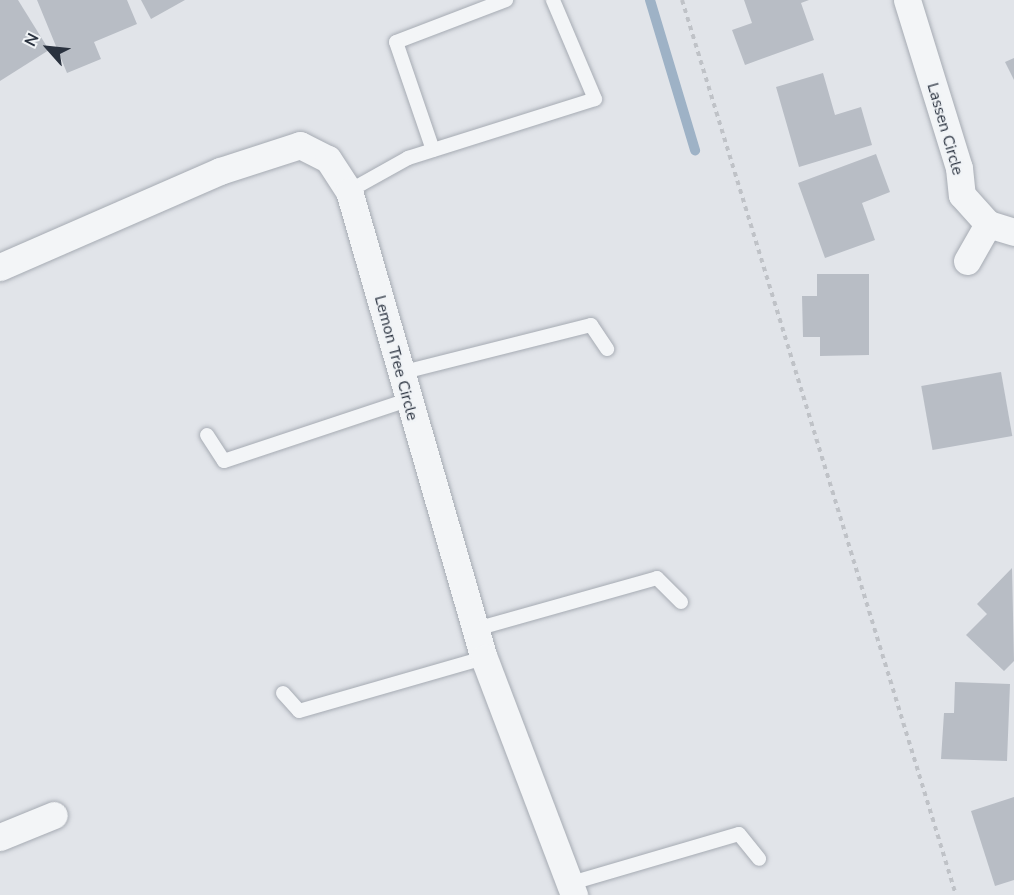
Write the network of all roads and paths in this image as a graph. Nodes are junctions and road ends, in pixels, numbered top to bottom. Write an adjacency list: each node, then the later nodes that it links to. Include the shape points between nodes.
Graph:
1 (506, 0): 5 (lane, via 396,42)
2 (553, 0): 5 (lane, via 594,99)
3 (682, 0): 23 (path)
4 (907, 0): 7 (street, Lassen Circle, via 959,168 962,195)
5 (433, 150): 6 (lane, via 408,158)
6 (349, 191): 10 (street, Lemon Tree Circle, via 328,159 300,145 220,171); 12 (street, Lemon Tree Circle)
7 (988, 224): 8 (street); 9 (street)
8 (1014, 232)
9 (967, 261)
10 (0, 267)
11 (607, 348): 12 (lane, via 591,325)
12 (400, 373): 13 (street, Lemon Tree Circle)
13 (407, 400): 14 (lane, via 224,461); 16 (street, Lemon Tree Circle)
14 (207, 435)
15 (681, 602): 16 (lane, via 657,578)
16 (476, 629): 17 (street, Lemon Tree Circle)
17 (484, 658): 18 (lane, via 299,711); 22 (street, Lemon Tree Circle)
18 (283, 693)
19 (54, 814): 20 (street)
20 (0, 837)
21 (759, 859): 22 (lane, via 739,834)
22 (568, 890)
23 (956, 895)

